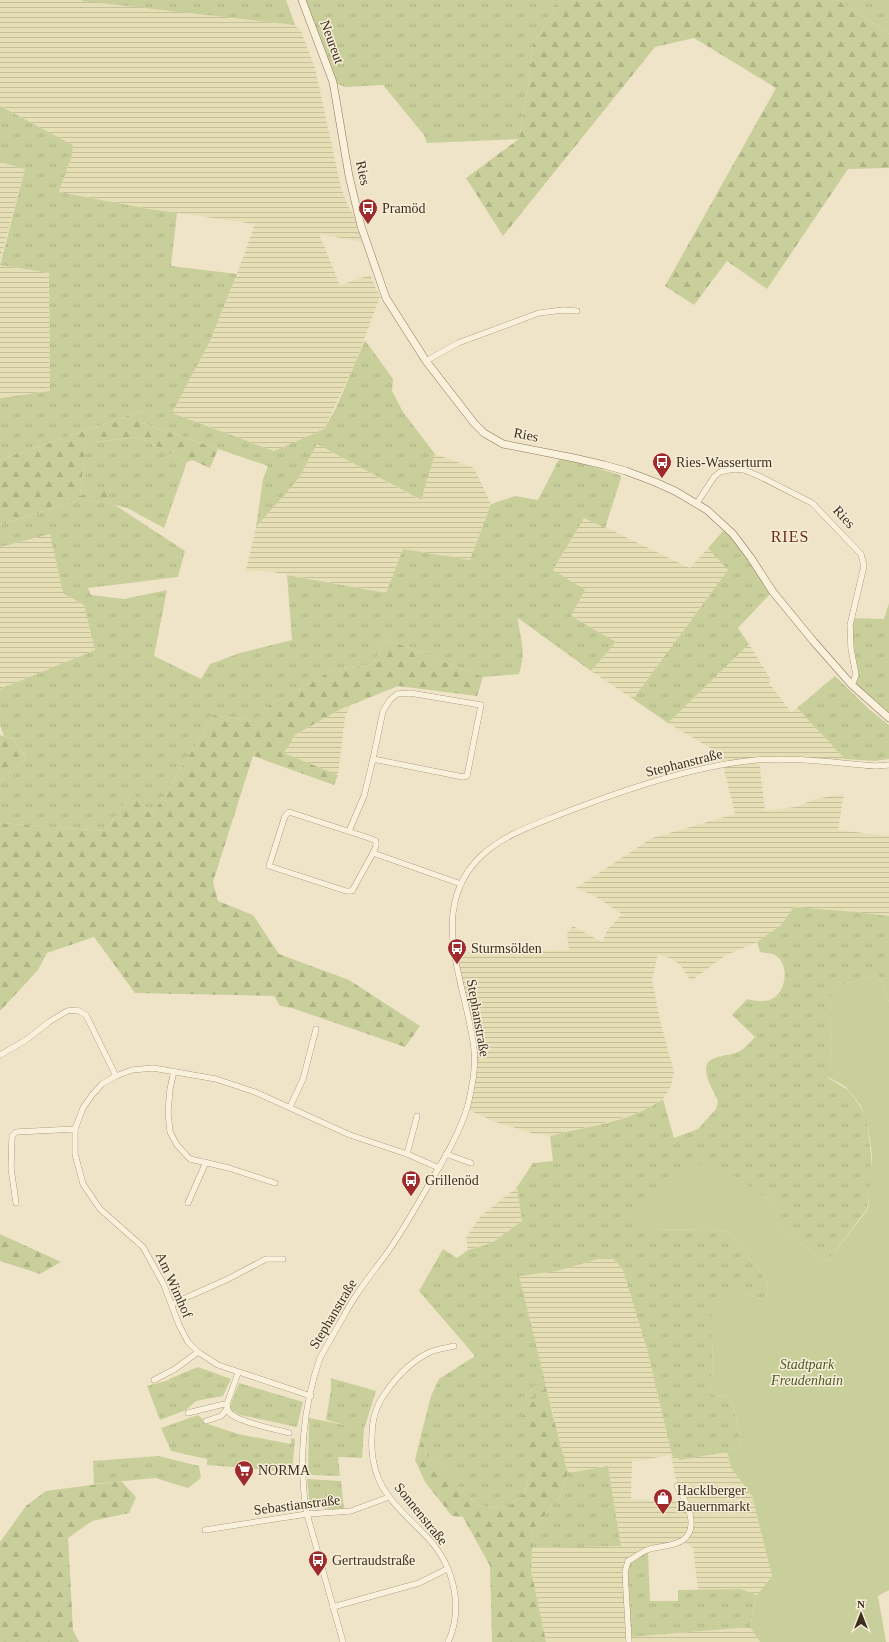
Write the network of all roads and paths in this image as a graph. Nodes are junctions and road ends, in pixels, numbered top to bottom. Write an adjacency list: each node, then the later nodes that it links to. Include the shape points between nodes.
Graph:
1 (302, 0): 2 (street, Neureut, via 326,62)
2 (335, 95): 4 (street, Ries, via 349,176 366,243 386,298)
3 (577, 311): 4 (street, via 563,310 540,314 458,343)
4 (426, 361): 5 (street, Ries, via 474,423 494,440 604,465 655,482)
5 (697, 503): 6 (street, Ries, via 721,521 733,534 773,592); 6 (street, Ries, via 720,472 744,470 812,503 861,554 864,566 850,625 856,675)
6 (852, 685): 7 (street, Ries)
7 (889, 718)
8 (373, 759): 8 (street, via 468,776 481,705 410,693 397,694 383,711); 10 (street, via 364,796)
9 (889, 765): 12 (street, Stephanstraße, via 758,760 683,774 605,798 519,832 499,842 481,856)
10 (349, 831): 11 (street, via 376,841); 11 (street, via 289,812 285,816 269,866 352,891)
11 (374, 853): 12 (street)
12 (461, 884): 21 (street, Stephanstraße, via 452,914 452,929 462,994 472,1034 474,1076 467,1108)
13 (316, 1029): 17 (street, via 303,1079)
14 (0, 1055): 16 (street, via 67,1011 77,1010 86,1015)
15 (174, 1071): 16 (street, Am Wimhof, via 153,1068 132,1070); 17 (street, Am Wimhof, via 222,1081); 22 (street, via 168,1112 170,1132 190,1159)
16 (116, 1076): 19 (street, Am Wimhof, via 102,1084 92,1095)
17 (290, 1107): 20 (street, Am Wimhof, via 350,1135)
18 (417, 1116): 20 (street)
19 (74, 1129): 27 (street, via 16,1132 12,1136); 29 (street, Am Wimhof, via 75,1154 83,1184 100,1209 143,1247)
20 (407, 1154): 24 (street, Am Wimhof)
21 (446, 1154): 23 (street); 24 (street, Stephanstraße)
22 (206, 1162): 25 (street); 26 (street)
23 (471, 1164)
24 (439, 1168): 34 (street, Stephanstraße, via 390,1250 356,1294 321,1356)
25 (275, 1183)
26 (188, 1203)
27 (16, 1204)
28 (283, 1259): 29 (street, via 266,1259)
29 (172, 1304): 31 (street, Am Wimhof, via 188,1342)
30 (454, 1346): 40 (street, Sonnenstraße, via 429,1352 409,1366 392,1383 378,1403 372,1425 371,1450 377,1476)
31 (198, 1352): 32 (street, Am Wimhof, via 218,1366); 33 (street)
32 (238, 1373): 34 (street, Am Wimhof); 35 (street)
33 (154, 1380)
34 (311, 1396): 41 (street, Stephanstraße, via 303,1437 302,1460 303,1494)
35 (227, 1407): 36 (street, via 220,1404); 37 (street, via 221,1416); 38 (street, via 232,1415)
36 (188, 1413)
37 (206, 1421)
38 (289, 1433)
39 (677, 1486): 47 (street, via 689,1508 691,1521 688,1534 678,1542 646,1550 628,1561 625,1572)
40 (389, 1497): 41 (street, Sebastianstraße, via 350,1511); 43 (street, Sonnenstraße, via 429,1540)
41 (307, 1514): 42 (street, Sebastianstraße); 44 (street, Stephanstraße)
42 (206, 1530)
43 (447, 1569): 44 (street, via 419,1583); 46 (street, Sonnenstraße, via 454,1587 456,1610)
44 (333, 1607): 45 (street, Stephanstraße)
45 (343, 1642)
46 (448, 1642)
47 (629, 1642)

